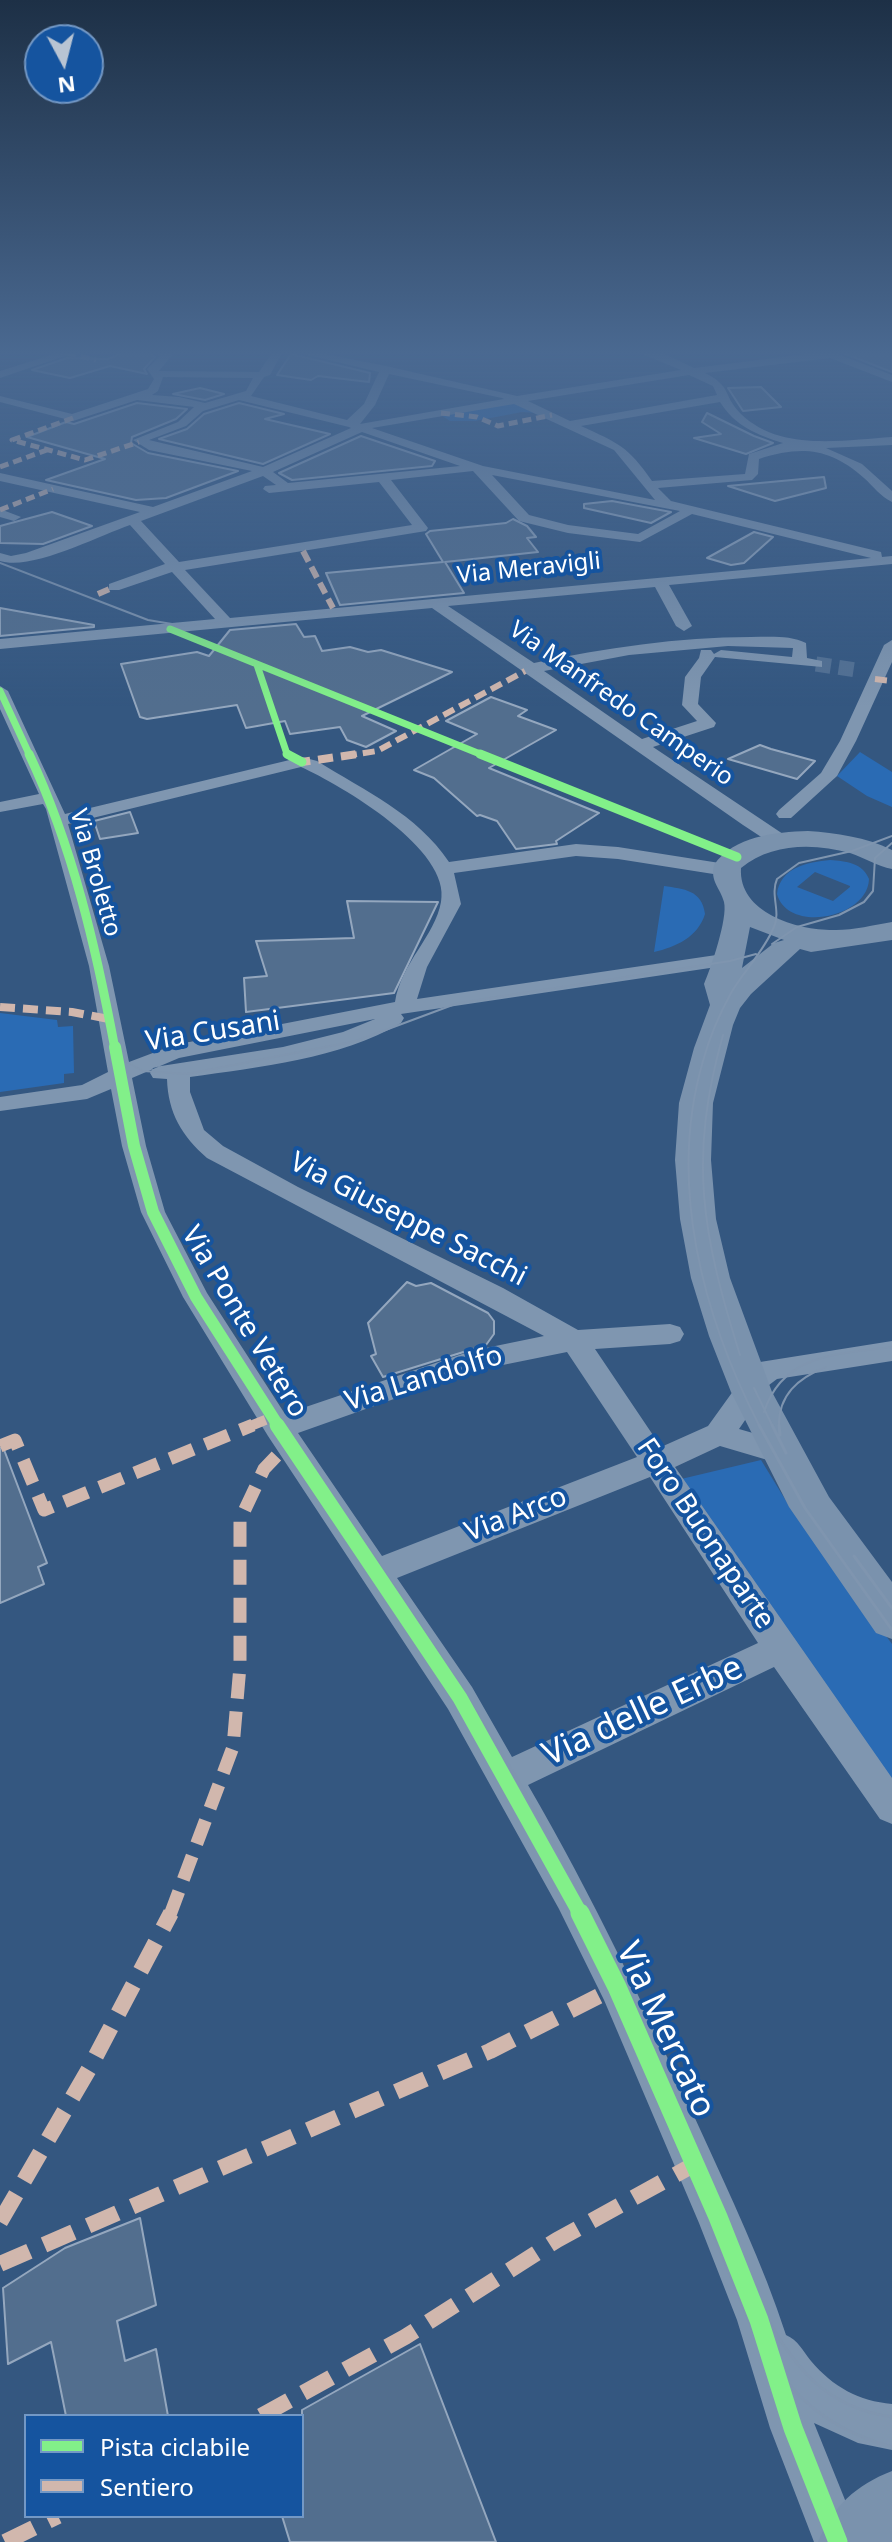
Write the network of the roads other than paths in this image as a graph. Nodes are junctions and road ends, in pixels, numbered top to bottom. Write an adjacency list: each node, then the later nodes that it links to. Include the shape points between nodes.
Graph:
1 (480, 469): 20 (street, via 518,514)
2 (259, 470): 9 (street)
3 (267, 470): 9 (street)
4 (472, 470): 11 (street)
5 (483, 470): 16 (street)
6 (638, 470): 12 (street)
7 (752, 470): 12 (street, via 748,477)
8 (862, 470): 14 (street)
9 (262, 472): 13 (street); 15 (street)
10 (0, 477): 17 (street)
11 (382, 477): 13 (street); 23 (street, via 422,525)
12 (648, 485): 16 (street)
13 (285, 487): 15 (street)
14 (892, 498)
15 (175, 503): 17 (street)
16 (666, 504): 21 (street)
17 (152, 511): 19 (street)
18 (686, 513): 20 (street)
19 (132, 519): 22 (street); 23 (street)
20 (640, 551): 24 (street, via 644,577)
21 (891, 557): 24 (street, Via Meravigli)
22 (3, 562)
23 (173, 567): 25 (street); 27 (street)
24 (659, 581): 26 (street, Via Meravigli); 28 (street)
25 (114, 587)
26 (435, 603): 27 (street, Via Meravigli); 33 (street, Via Manfredo Camperio)
27 (226, 623): 29 (street, Via Meravigli)
28 (684, 626)
29 (0, 644)
30 (892, 645): 35 (street)
31 (701, 647): 32 (street); 33 (street, via 626,649); 37 (street, via 707,658 693,677 690,705 708,723)
32 (808, 663)
33 (530, 669): 37 (street, Via Manfredo Camperio)
34 (857, 671): 35 (street)
35 (875, 679): 40 (street, via 828,776)
36 (0, 691): 38 (street, Via Broletto)
37 (638, 746): 44 (street, Via Manfredo Camperio)
38 (50, 797): 39 (street); 41 (street, Via Broletto)
39 (0, 807)
40 (785, 814)
41 (58, 821): 46 (street, via 302,762 413,829); 55 (street, Via Broletto, via 99,966)
42 (892, 832): 43 (street)
43 (822, 840): 44 (street); 45 (street, via 865,846)
44 (782, 842): 47 (street, via 751,847)
45 (892, 861)
46 (446, 868): 47 (street, via 576,850); 53 (street, via 452,903 413,973)
47 (726, 870): 48 (street)
48 (739, 903): 50 (street, via 769,925 800,936); 52 (street)
49 (892, 931): 50 (street)
50 (837, 939): 51 (street)
51 (785, 949): 52 (street); 52 (street, via 751,974)
52 (725, 983): 53 (street, Via Cusani, via 676,968); 61 (street, via 692,1130 693,1194 709,1269)
53 (405, 1007): 54 (street, Via Cusani, via 381,1028 350,1039); 55 (street, Via Cusani, via 174,1052)
54 (178, 1071): 55 (street, Via Cusani); 57 (street, via 147,1087); 59 (street, Via Giuseppe Sacchi, via 189,1124 215,1152)
55 (121, 1075): 56 (street, via 87,1092); 57 (street, Via Ponte Vetero)
56 (0, 1104)
57 (128, 1108): 62 (street, Via Ponte Vetero, via 153,1212 196,1297)
58 (670, 1334): 59 (street)
59 (574, 1340): 62 (street, Via Landolfo, via 471,1361); 65 (street, Foro Buonaparte)
60 (892, 1351): 61 (street, via 770,1369)
61 (750, 1391): 63 (street); 64 (street)
62 (278, 1428): 66 (street, Via Ponte Vetero)
63 (718, 1434): 64 (street); 65 (street, Via Arco)
64 (781, 1452): 67 (street, via 831,1535)
65 (656, 1462): 66 (street, Via Arco); 68 (street, Foro Buonaparte)
66 (376, 1572): 69 (street, Via Mercato)
67 (892, 1618)
68 (780, 1648): 69 (street, Via delle Erbe); 70 (street, Foro Buonaparte)
69 (507, 1777): 71 (street, Via Mercato, via 617,1987)
70 (892, 1807)
71 (759, 2320): 72 (street, via 786,2367 812,2394 848,2415); 74 (street, Via Mercato, via 793,2428)
72 (892, 2427)
73 (892, 2505): 75 (street)
74 (838, 2542)
75 (853, 2542)

